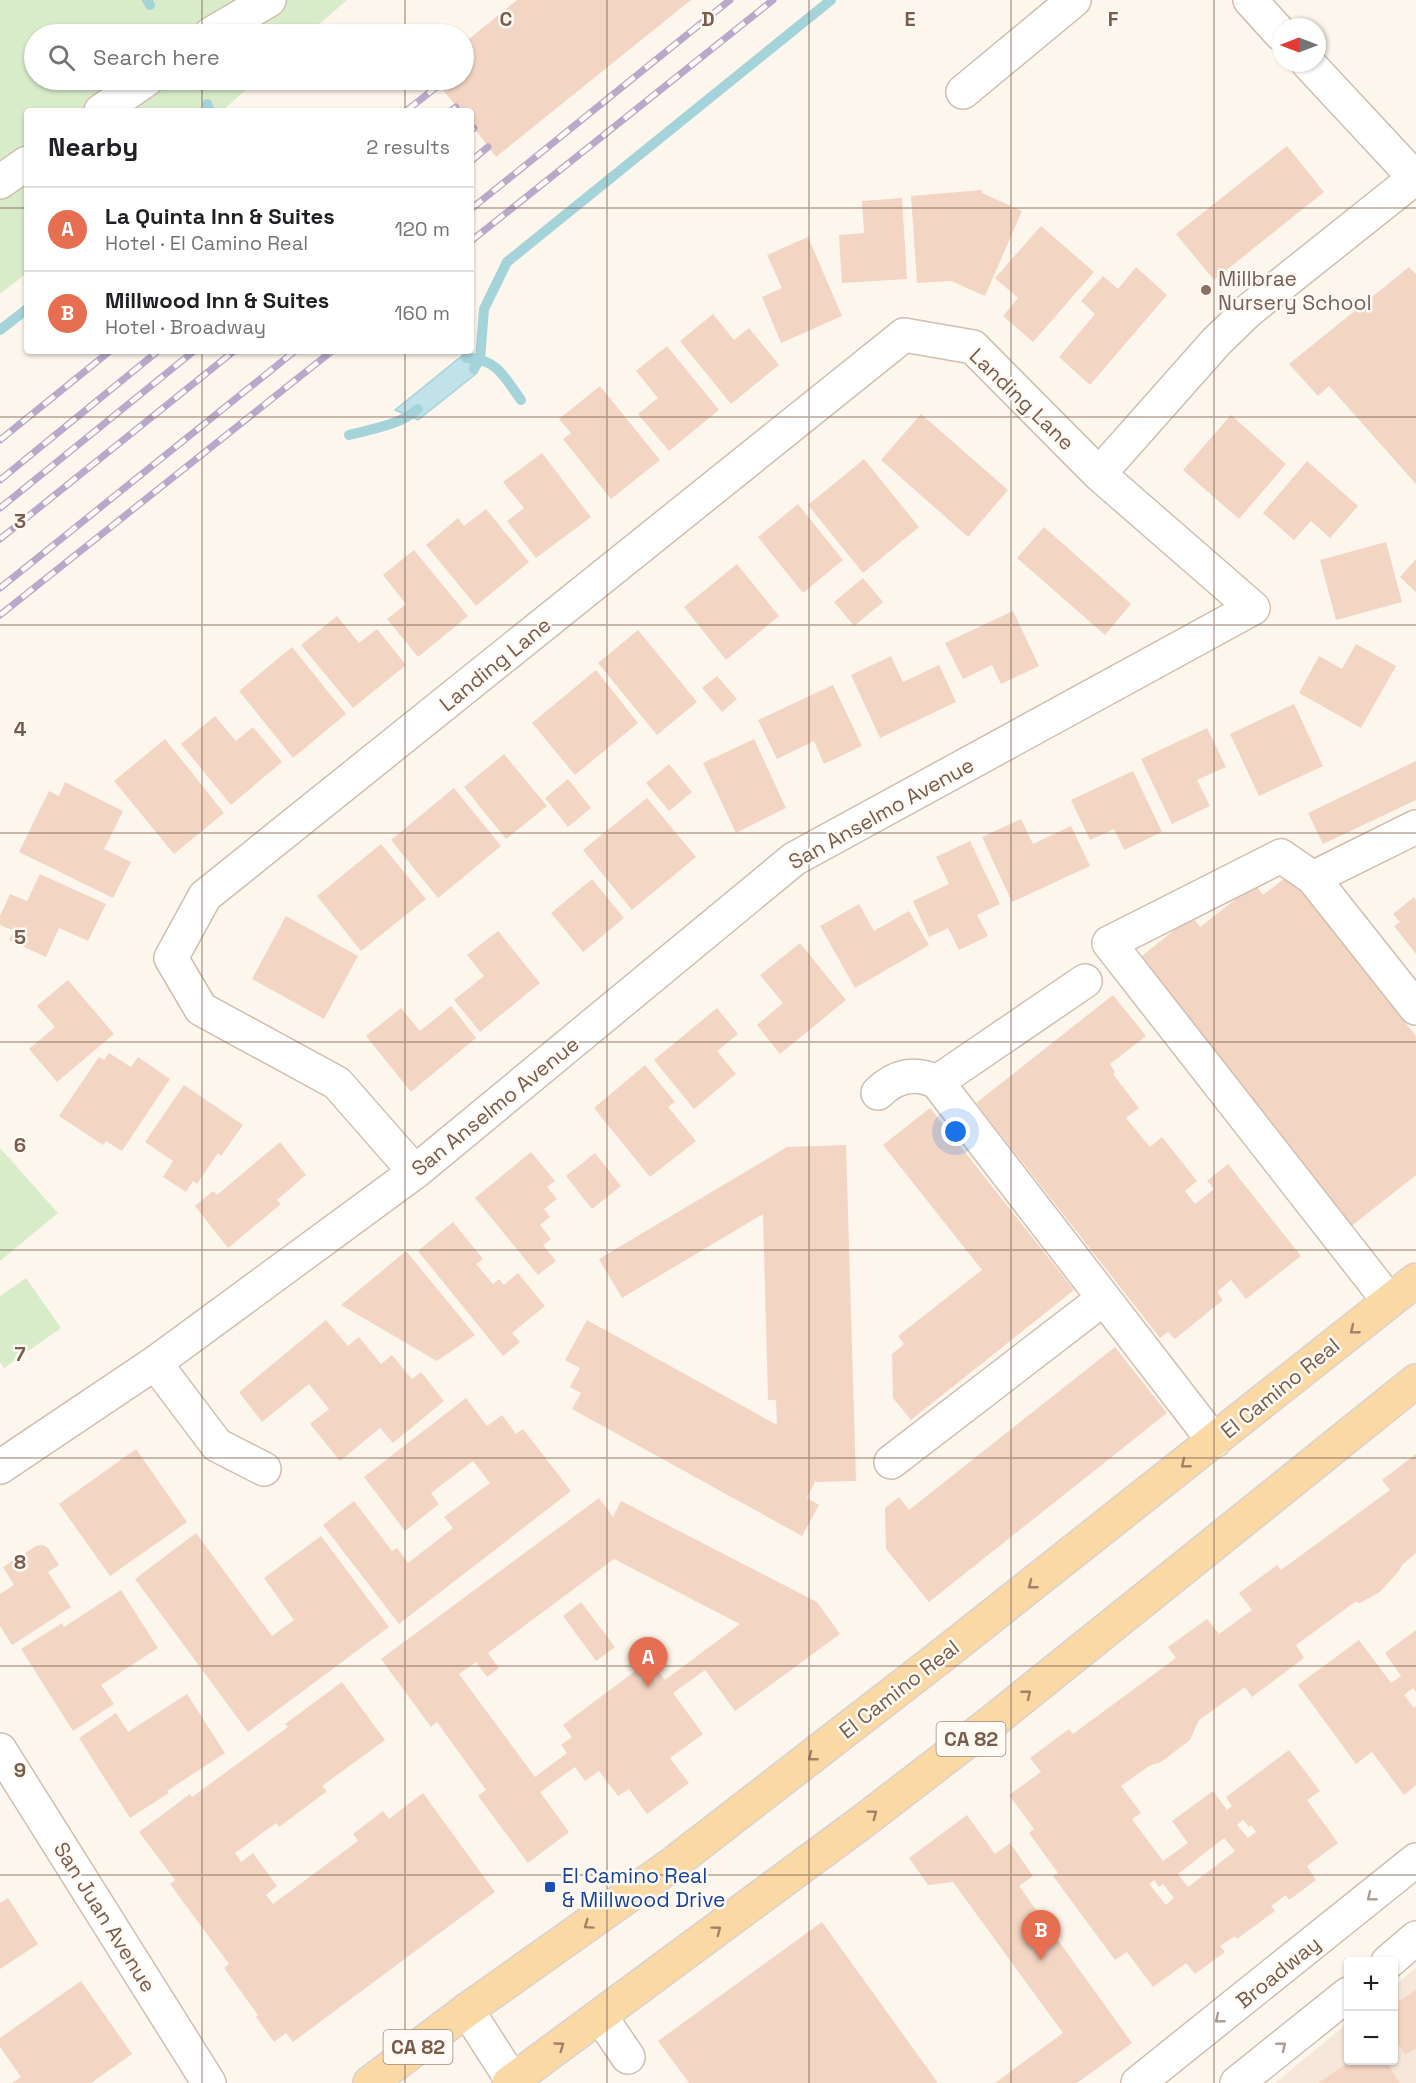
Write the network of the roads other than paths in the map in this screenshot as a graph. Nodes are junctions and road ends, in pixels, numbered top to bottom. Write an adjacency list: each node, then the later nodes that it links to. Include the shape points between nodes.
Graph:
1 (268, 0): 4 (street)
2 (1074, 0): 8 (street)
3 (1250, 0): 5 (street)
4 (228, 24)
5 (1272, 24)
6 (1316, 72): 11 (street)
7 (131, 90): 9 (street)
8 (963, 92)
9 (105, 108)
10 (24, 165): 12 (street)
11 (1415, 179): 13 (street, via 1248,311)
12 (0, 182)
13 (1100, 474): 20 (street, San Anselmo Avenue, via 1253,608 794,859); 20 (street, Landing Lane, via 973,347 904,335 206,896 171,958 201,1009 337,1083)
14 (1416, 827): 15 (street)
15 (1313, 878): 17 (street); 23 (street, via 1281,856 1108,943)
16 (1085, 981): 18 (street)
17 (1416, 1008)
18 (937, 1082): 19 (street, via 914,1075 896,1078); 22 (street)
19 (878, 1093)
20 (415, 1172): 24 (street, San Anselmo Avenue)
21 (1416, 1280): 23 (main road, El Camino Real / CA 82)
22 (1103, 1299): 26 (street); 27 (street)
23 (1389, 1301): 26 (main road, El Camino Real / CA 82, one-way to 26)
24 (155, 1363): 28 (street, San Anselmo Avenue); 29 (street, via 218,1445)
25 (1416, 1381): 36 (main road, CA 82, one-way to 25, via 992,1722)
26 (1214, 1441): 35 (main road, El Camino Real / CA 82, one-way to 35, via 670,1866)
27 (891, 1461)
28 (0, 1467)
29 (264, 1469)
30 (0, 1750): 39 (street, San Juan Avenue)
31 (1416, 1860): 41 (street, Broadway, one-way to 41)
32 (1416, 1938): 33 (street)
33 (1394, 1957)
34 (1344, 1997): 42 (street, one-way to 34)
35 (467, 2010): 38 (street); 40 (main road, El Camino Real / CA 82)
36 (600, 2016): 37 (street); 38 (main road, CA 82, one-way to 36)
37 (628, 2056)
38 (512, 2082)
39 (209, 2083)
40 (370, 2083)
41 (1138, 2083)
42 (1237, 2083)

